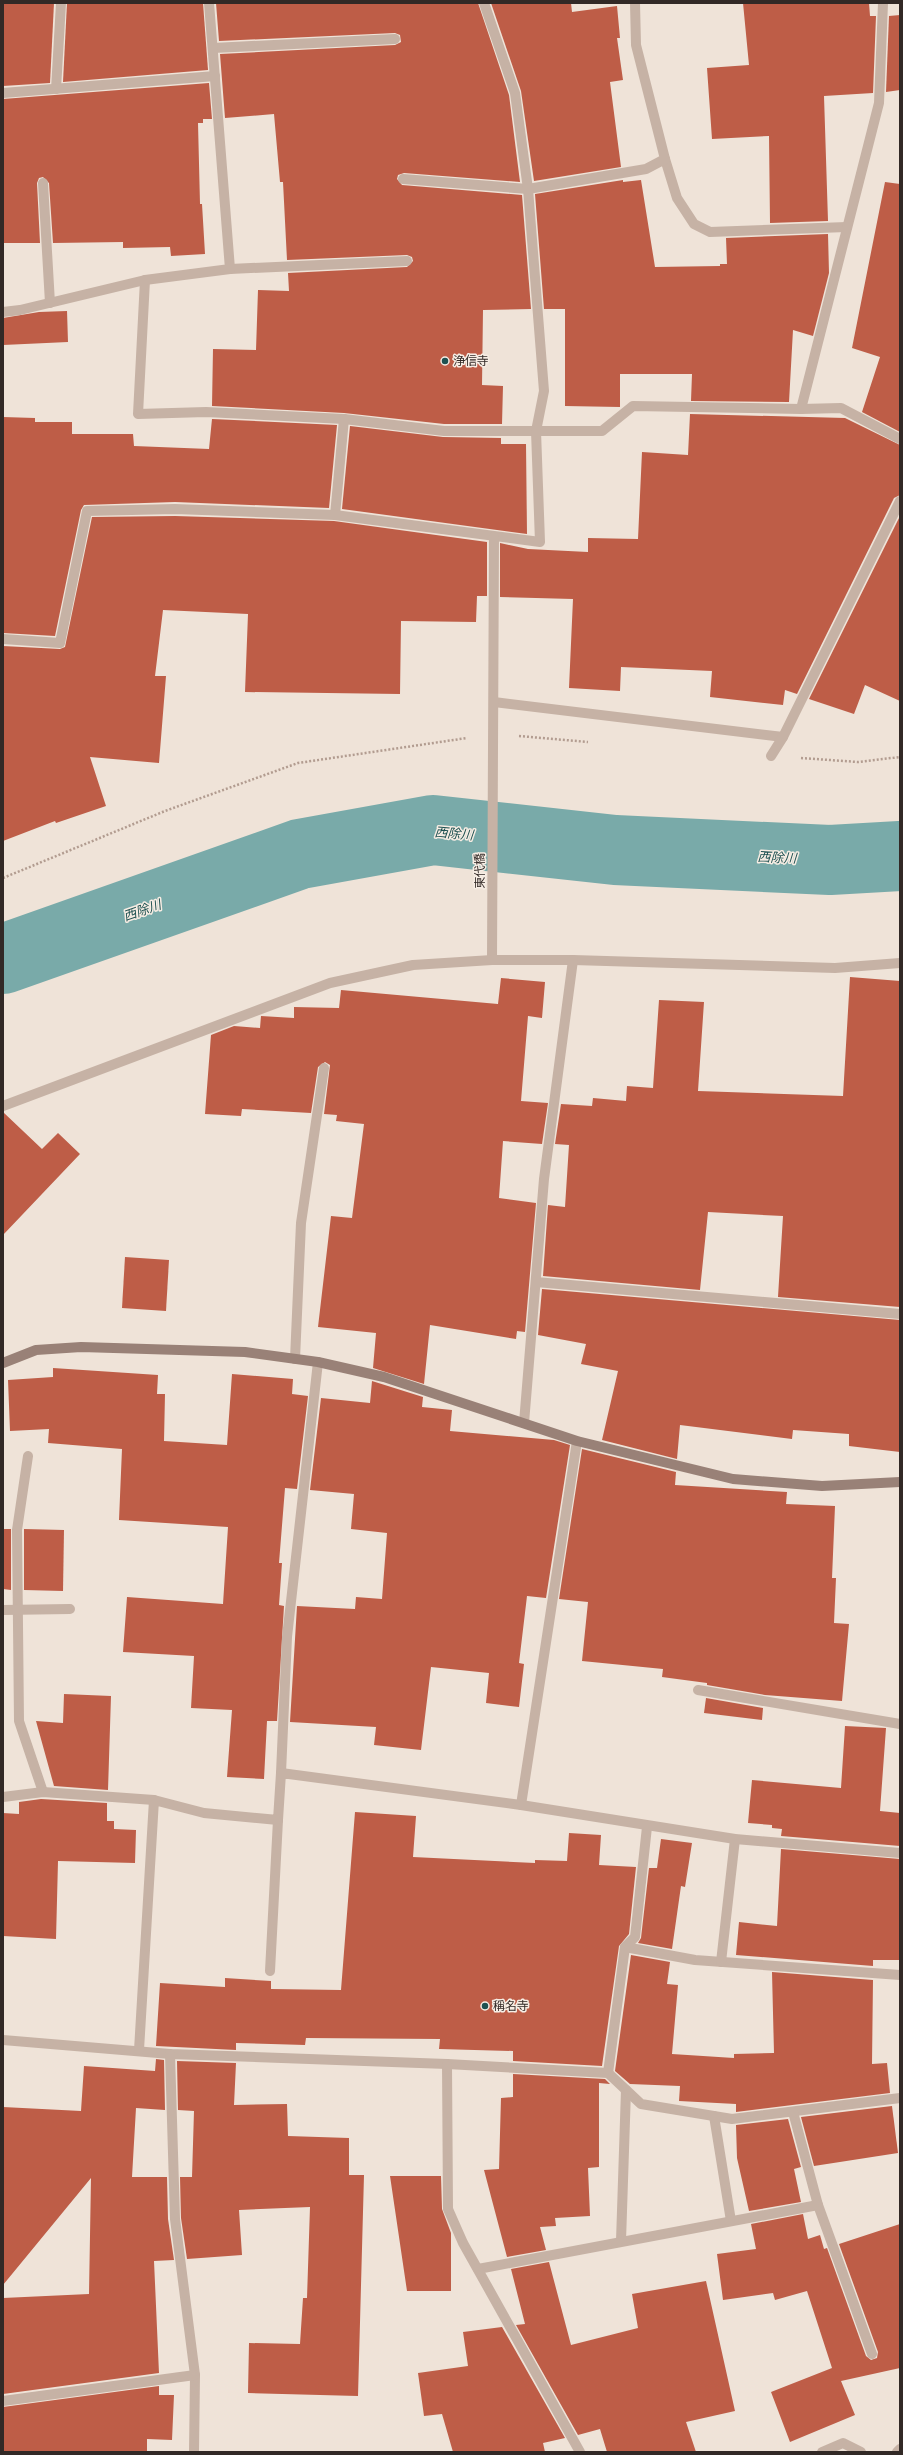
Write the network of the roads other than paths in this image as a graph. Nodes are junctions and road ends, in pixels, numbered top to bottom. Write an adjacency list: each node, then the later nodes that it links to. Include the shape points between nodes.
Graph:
1 (61, 3): 9 (street)
2 (209, 3): 7 (street)
3 (484, 3): 14 (street, via 515,93)
4 (635, 3): 11 (street, via 636,45)
5 (884, 3): 15 (street, via 879,103)
6 (395, 39): 7 (street)
7 (213, 48): 8 (street)
8 (215, 76): 9 (street); 17 (street)
9 (56, 89): 10 (street)
10 (3, 93)
11 (664, 159): 14 (street, via 646,169); 15 (street, via 677,198 694,224 710,232)
12 (403, 180): 14 (street)
13 (43, 182): 19 (street)
14 (528, 189): 23 (street, via 544,391)
15 (848, 227): 21 (street)
16 (407, 261): 17 (street)
17 (230, 269): 18 (street)
18 (145, 280): 19 (street); 22 (street, via 138,414 206,412)
19 (50, 303): 20 (street)
20 (3, 312)
21 (801, 409): 23 (street, via 634,406 602,432); 24 (street, via 841,408)
22 (344, 419): 23 (street, via 444,431); 26 (street)
23 (536, 431): 27 (street, via 540,542)
24 (900, 439)
25 (900, 501): 30 (street)
26 (335, 515): 27 (street); 28 (street, via 175,509 87,511 60,642)
27 (494, 537): 29 (street, 東代橋)
28 (3, 639)
29 (494, 702): 30 (street); 32 (street, 東代橋)
30 (783, 737): 31 (street)
31 (771, 756)
32 (492, 958): 33 (street); 36 (street, via 413,965 330,983)
33 (573, 960): 34 (street, via 835,968); 37 (street, via 544,1179)
34 (900, 963)
35 (324, 1068): 39 (street, via 301,1224)
36 (3, 1106)
37 (536, 1282): 38 (street); 42 (street)
38 (900, 1314)
39 (295, 1359): 40 (street); 41 (street, via 244,1352 81,1348 36,1350)
40 (318, 1362): 42 (street, via 384,1377); 51 (street, via 287,1637)
41 (3, 1363)
42 (524, 1423): 43 (street)
43 (577, 1441): 45 (street, via 733,1479 822,1486); 55 (street)
44 (28, 1456): 48 (street, via 17,1530)
45 (900, 1482)
46 (70, 1609): 48 (street)
47 (3, 1610): 48 (street)
48 (19, 1610): 52 (street, via 19,1721)
49 (698, 1690): 50 (street)
50 (900, 1724)
51 (281, 1772): 55 (street); 56 (street)
52 (43, 1792): 53 (street); 54 (street)
53 (3, 1797)
54 (154, 1800): 56 (street, via 204,1814); 65 (street)
55 (521, 1806): 57 (street)
56 (278, 1820): 62 (street)
57 (647, 1827): 58 (street); 60 (street, via 635,1937)
58 (734, 1839): 59 (street); 61 (street)
59 (900, 1853)
60 (625, 1947): 61 (street, via 694,1960); 68 (street)
61 (721, 1962): 63 (street)
62 (270, 1971)
63 (900, 1975)
64 (3, 2040): 65 (street)
65 (139, 2050): 66 (street)
66 (170, 2054): 67 (street); 78 (street, via 175,2219)
67 (447, 2064): 68 (street); 76 (street, via 448,2209)
68 (608, 2073): 69 (street)
69 (626, 2090): 72 (street, via 641,2104); 75 (street)
70 (900, 2098): 71 (street)
71 (793, 2112): 72 (street, via 732,2119); 73 (street)
72 (714, 2116): 74 (street)
73 (818, 2205): 74 (street); 77 (street)
74 (731, 2221): 75 (street)
75 (622, 2241): 76 (street)
76 (478, 2269): 82 (street)
77 (872, 2354)
78 (195, 2376): 79 (street); 81 (street)
79 (3, 2401)
80 (900, 2449): 85 (street)
81 (194, 2452)
82 (580, 2452)
83 (822, 2452): 84 (street, via 843,2443)
84 (861, 2452)
85 (897, 2452)

